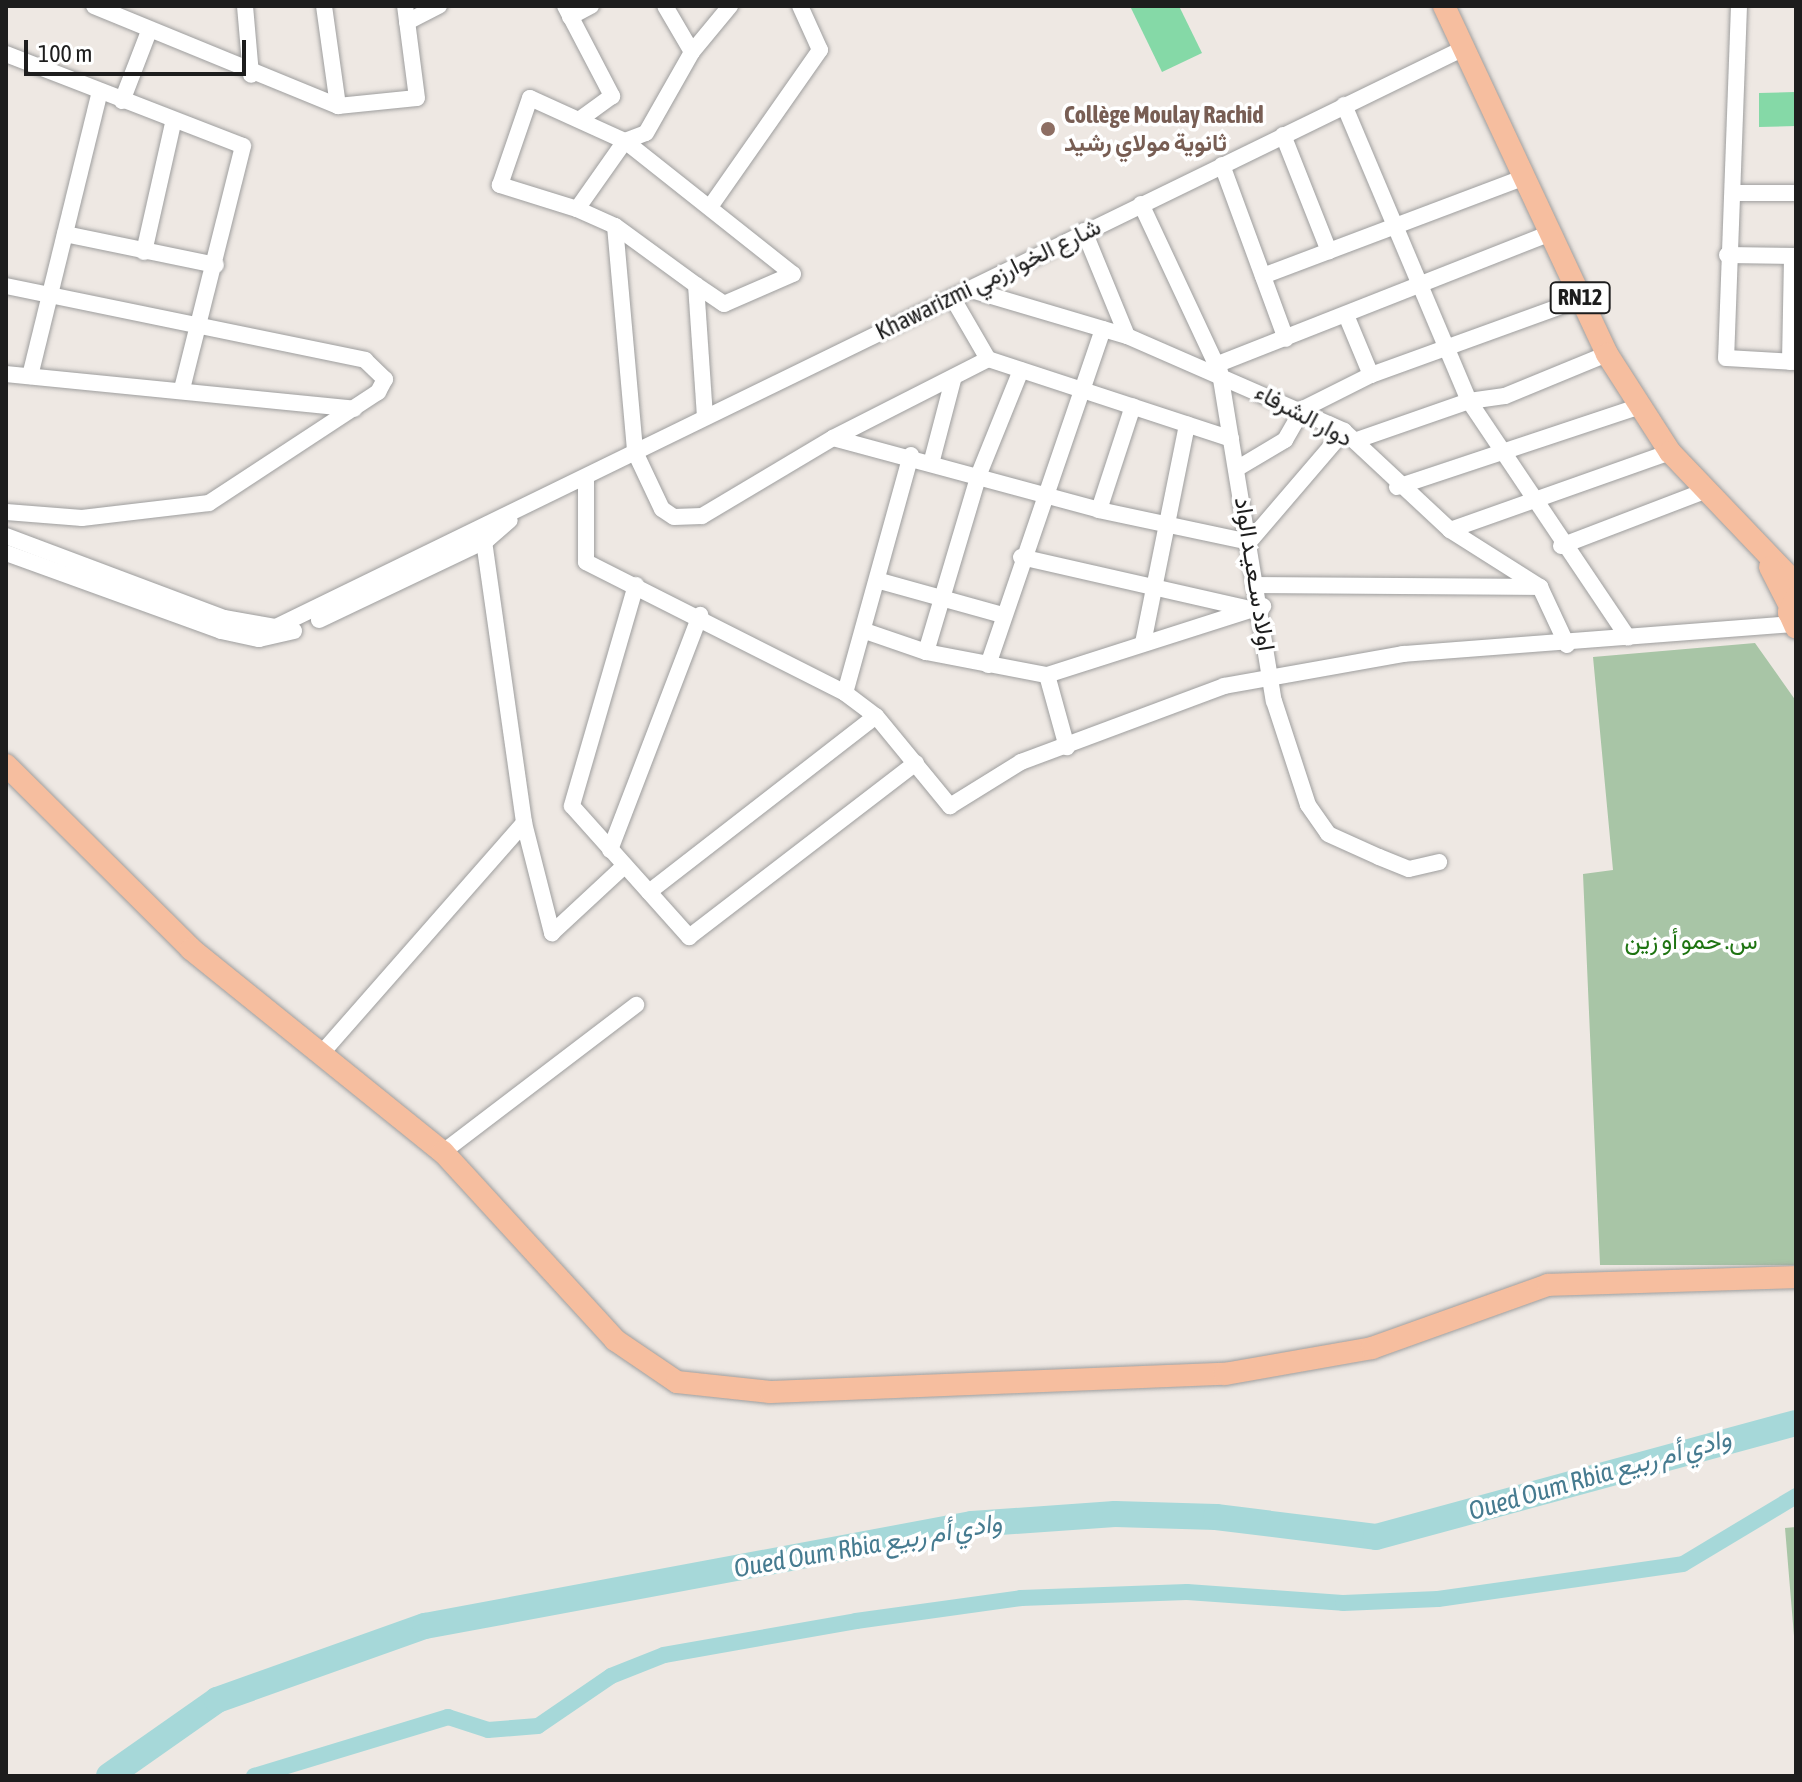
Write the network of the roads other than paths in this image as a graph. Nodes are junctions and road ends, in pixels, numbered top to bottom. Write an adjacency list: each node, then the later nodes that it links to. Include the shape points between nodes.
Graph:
1 (94, 6): 13 (street)
2 (245, 6): 17 (street)
3 (324, 6): 21 (street)
4 (439, 6): 12 (street)
5 (591, 6): 11 (street)
6 (665, 6): 15 (street)
7 (730, 6): 15 (street)
8 (800, 6): 31 (street, via 820,50)
9 (1444, 6): 14 (main road, RN12)
10 (1739, 6): 28 (street)
11 (567, 11): 22 (street, via 612,96)
12 (406, 14): 21 (street, via 417,98)
13 (149, 31): 17 (street); 19 (street)
14 (1464, 48): 20 (street, Khawarizmi شارع الخوارزمي); 27 (main road, RN12)
15 (692, 52): 25 (street, via 651,127)
16 (6, 54): 18 (street)
17 (251, 75): 21 (street)
18 (100, 92): 19 (street); 37 (street)
19 (122, 101): 23 (street)
20 (1344, 105): 24 (street, Khawarizmi شارع الخوارزمي); 34 (street)
21 (338, 106)
22 (582, 118): 25 (street); 32 (street, via 530,98 499,180 503,189)
23 (173, 123): 39 (street); 42 (street, via 243,146)
24 (1283, 135): 26 (street, Khawarizmi شارع الخوارزمي); 38 (street)
25 (625, 141): 31 (street); 32 (street)
26 (1222, 165): 30 (street, Khawarizmi شارع الخوارزمي); 43 (street)
27 (1525, 177): 34 (street); 36 (main road, RN12)
28 (1736, 193): 29 (street); 40 (street, via 1728,193)
29 (1796, 193)
30 (1141, 204): 35 (street, Khawarizmi شارع الخوارزمي); 60 (street, اولاد سـعيـد الواد)
31 (710, 207): 44 (street, via 793,274 724,304)
32 (577, 209): 33 (street)
33 (615, 226): 44 (street); 78 (street)
34 (1393, 227): 38 (street); 46 (street)
35 (1084, 231): 47 (street, Khawarizmi شارع الخوارزمي); 54 (street)
36 (1550, 233): 46 (street); 50 (main road, RN12)
37 (65, 234): 39 (street); 48 (street)
38 (1329, 251): 43 (street)
39 (144, 252): 42 (street)
40 (1727, 255): 41 (street); 59 (street, via 1728,361)
41 (1794, 256): 59 (street)
42 (216, 265): 52 (street)
43 (1263, 276): 55 (street)
44 (696, 285): 73 (street)
45 (6, 286): 48 (street)
46 (1419, 286): 51 (street); 56 (street)
47 (968, 289): 49 (street, Khawarizmi شارع الخوارزمي); 53 (street, دوار الشرفاء)
48 (50, 296): 52 (street); 64 (street)
49 (952, 297): 58 (street); 73 (street, Khawarizmi شارع الخوارزمي)
50 (1581, 299): 56 (street); 57 (main road, RN12)
51 (1346, 315): 55 (street); 63 (street)
52 (200, 329): 67 (street); 71 (street, via 377,364 383,387)
53 (1103, 329): 54 (street, دوار الشرفاء); 66 (street)
54 (1127, 336): 60 (street, دوار الشرفاء)
55 (1286, 339): 60 (street)
56 (1444, 349): 63 (street); 68 (street)
57 (1607, 354): 68 (street, via 1505,396); 70 (main road, RN12)
58 (988, 359): 61 (street); 65 (street)
59 (1793, 362)
60 (1219, 368): 72 (street, دوار الشرفاء); 77 (street, اولاد سـعيـد الواد)
61 (1021, 370): 66 (street); 84 (street)
62 (6, 374): 64 (street)
63 (1371, 375): 72 (street)
64 (30, 376): 67 (street)
65 (953, 380): 76 (street); 82 (street)
66 (1081, 387): 69 (street); 88 (street)
67 (182, 389): 71 (street)
68 (1469, 401): 75 (street); 81 (street)
69 (1133, 406): 74 (street); 90 (street)
70 (1641, 406): 79 (main road, RN12); 81 (street)
71 (354, 409): 91 (street, via 209,503 82,518)
72 (1303, 409): 75 (street, دوار الشرفاء); 83 (street, via 1285,440)
73 (705, 417): 78 (street, Khawarizmi شارع الخوارزمي)
74 (1187, 424): 77 (street); 92 (street)
75 (1350, 435): 86 (street, دوار الشرفاء); 96 (street)
76 (833, 438): 78 (street, via 686,520 662,509); 80 (street)
77 (1231, 439): 83 (street, اولاد سـعيـد الواد)
78 (635, 452): 85 (street, Khawarizmi شارع الخوارزمي)
79 (1670, 452): 87 (main road, RN12); 89 (street)
80 (911, 455): 82 (street); 101 (street)
81 (1499, 455): 86 (street); 89 (street)
82 (932, 460): 84 (street)
83 (1238, 468): 96 (street, اولاد سـعيـد الواد)
84 (979, 474): 88 (street); 108 (street)
85 (586, 478): 94 (street, Khawarizmi شارع الخوارزمي); 102 (street, via 583,558)
86 (1397, 487): 93 (street, دوار الشرفاء)
87 (1704, 491): 97 (street); 110 (main road, RN12, via 1766,558)
88 (1042, 495): 90 (street); 99 (street)
89 (1531, 502): 93 (street); 97 (street)
90 (1099, 510): 92 (street)
91 (6, 512)
92 (1167, 526): 96 (street); 103 (street)
93 (1450, 530): 106 (street, دوار الشرفاء)
94 (482, 533): 107 (street, Khawarizmi شارع الخوارزمي); 126 (street)
95 (6, 536): 100 (street, Khawarizmi شارع الخوارزمي)
96 (1249, 542): 104 (street, اولاد سـعيـد الواد)
97 (1561, 546): 114 (street)
98 (6, 553): 105 (street, Khawarizmi شارع الخوارزمي)
99 (1021, 557): 103 (street); 112 (street)
100 (100, 570): 105 (street); 107 (street, Khawarizmi شارع الخوارزمي, via 266,627)
101 (880, 581): 108 (street); 113 (street)
102 (636, 585): 111 (street); 127 (street, via 571,801)
103 (1155, 585): 109 (street); 115 (street)
104 (1259, 585): 106 (street); 109 (street, اولاد سـعيـد الواد)
105 (94, 587): 107 (street, Khawarizmi شارع الخوارزمي, via 259,639 285,635)
106 (1540, 587): 116 (street)
107 (372, 590)
108 (940, 599): 112 (street); 117 (street)
109 (1257, 607): 115 (street); 120 (street, اولاد سـعيـد الواد)
110 (1794, 608): 114 (street)
111 (700, 615): 121 (street); 127 (street)
112 (1003, 615): 118 (street)
113 (865, 631): 117 (street); 121 (street)
114 (1628, 638): 116 (street)
115 (1143, 643): 119 (street)
116 (1567, 645): 120 (street, via 1403,654)
117 (926, 652): 118 (street)
118 (988, 665): 119 (street)
119 (1047, 675): 123 (street)
120 (1271, 677): 123 (street, via 1186,698); 128 (street, اولاد سـعيـد الواد, via 1296,771 1322,828 1409,869)
121 (845, 693): 122 (street)
122 (876, 716): 124 (street); 130 (street)
123 (1067, 747): 124 (street, via 1013,766 950,806)
124 (916, 763): 130 (street, via 689,937)
125 (6, 765): 132 (main road, via 191,949)
126 (524, 823): 129 (street, via 552,933); 132 (street)
127 (610, 850): 129 (street)
128 (1439, 862)
129 (624, 866): 130 (street)
130 (649, 892)
131 (636, 1005): 133 (street)
132 (321, 1054): 133 (main road)
133 (443, 1152): 134 (main road, via 615,1340 663,1376 722,1391 1269,1370 1372,1348 1548,1285)
134 (1796, 1277)

